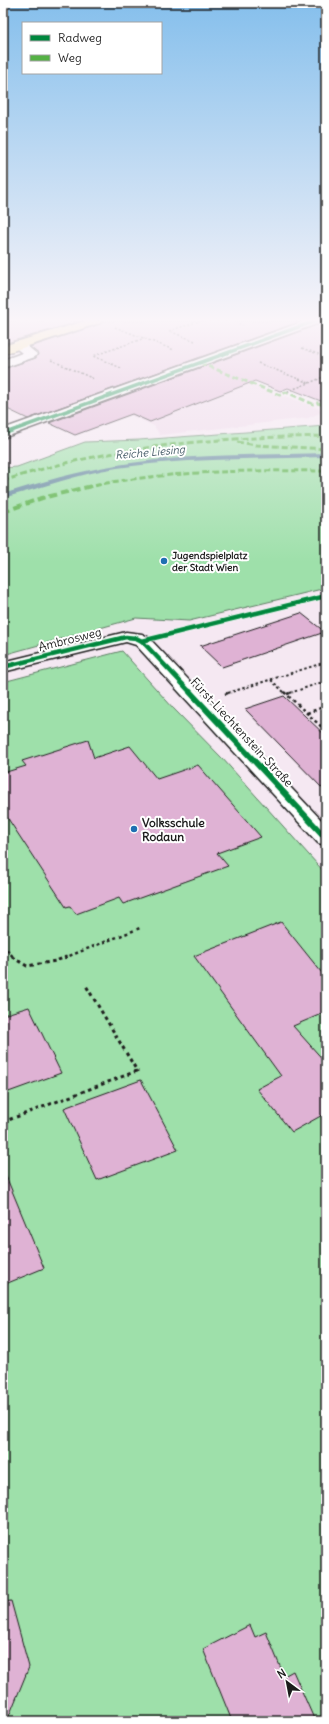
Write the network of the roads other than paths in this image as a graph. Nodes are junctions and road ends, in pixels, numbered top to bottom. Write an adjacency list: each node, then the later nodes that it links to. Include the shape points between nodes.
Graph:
1 (93, 401): 2 (street)
2 (3, 434)
3 (142, 641): 4 (street, Ambrosweg, via 126,637); 5 (street, Fürst-Liechtenstein-Straße)
4 (3, 667)
5 (326, 838)

